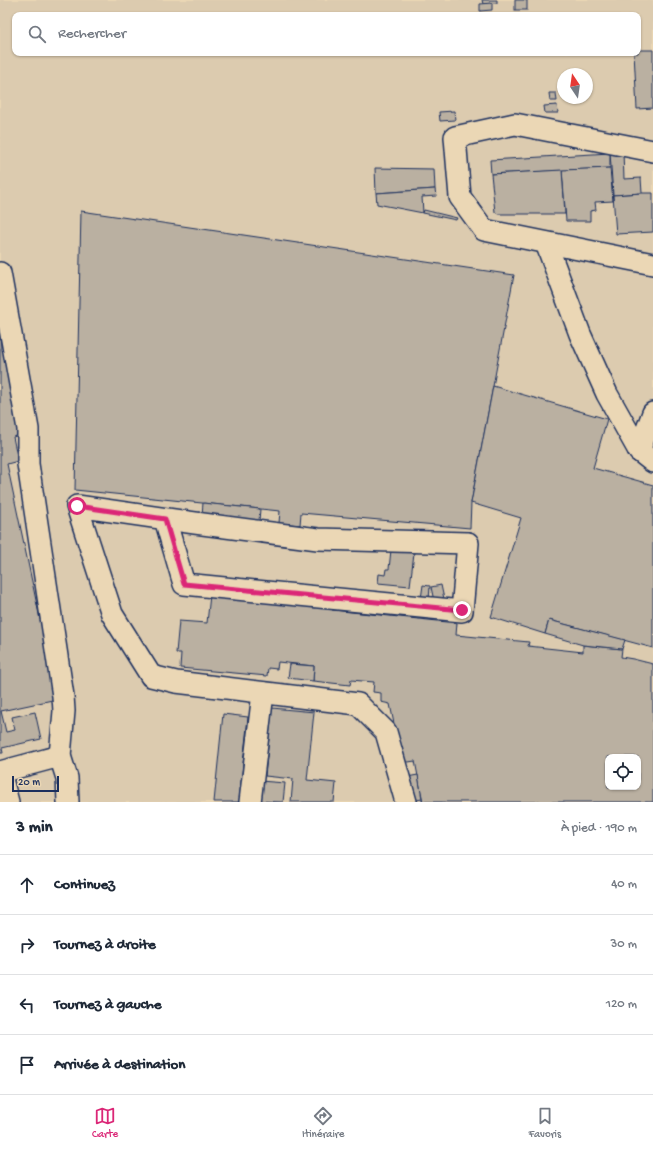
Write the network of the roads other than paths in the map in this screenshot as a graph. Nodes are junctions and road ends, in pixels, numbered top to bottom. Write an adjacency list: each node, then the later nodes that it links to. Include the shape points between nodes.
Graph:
1 (653, 151): 2 (street, via 515,124 455,138 460,197 484,230)
2 (546, 243): 3 (street); 6 (street, via 580,334 607,394)
3 (653, 264)
4 (0, 274): 9 (street, via 28,430 28,464 64,696)
5 (653, 413): 6 (street)
6 (646, 457)
7 (165, 519): 7 (street, via 318,539 468,543 462,610 184,584); 8 (street, via 77,506 112,614 151,676 176,682)
8 (263, 693): 13 (street); 14 (street, via 358,704 386,732)
9 (60, 756): 10 (street); 12 (street, via 67,778)
10 (0, 772): 11 (street)
11 (8, 802)
12 (68, 802)
13 (250, 802)
14 (406, 802)

